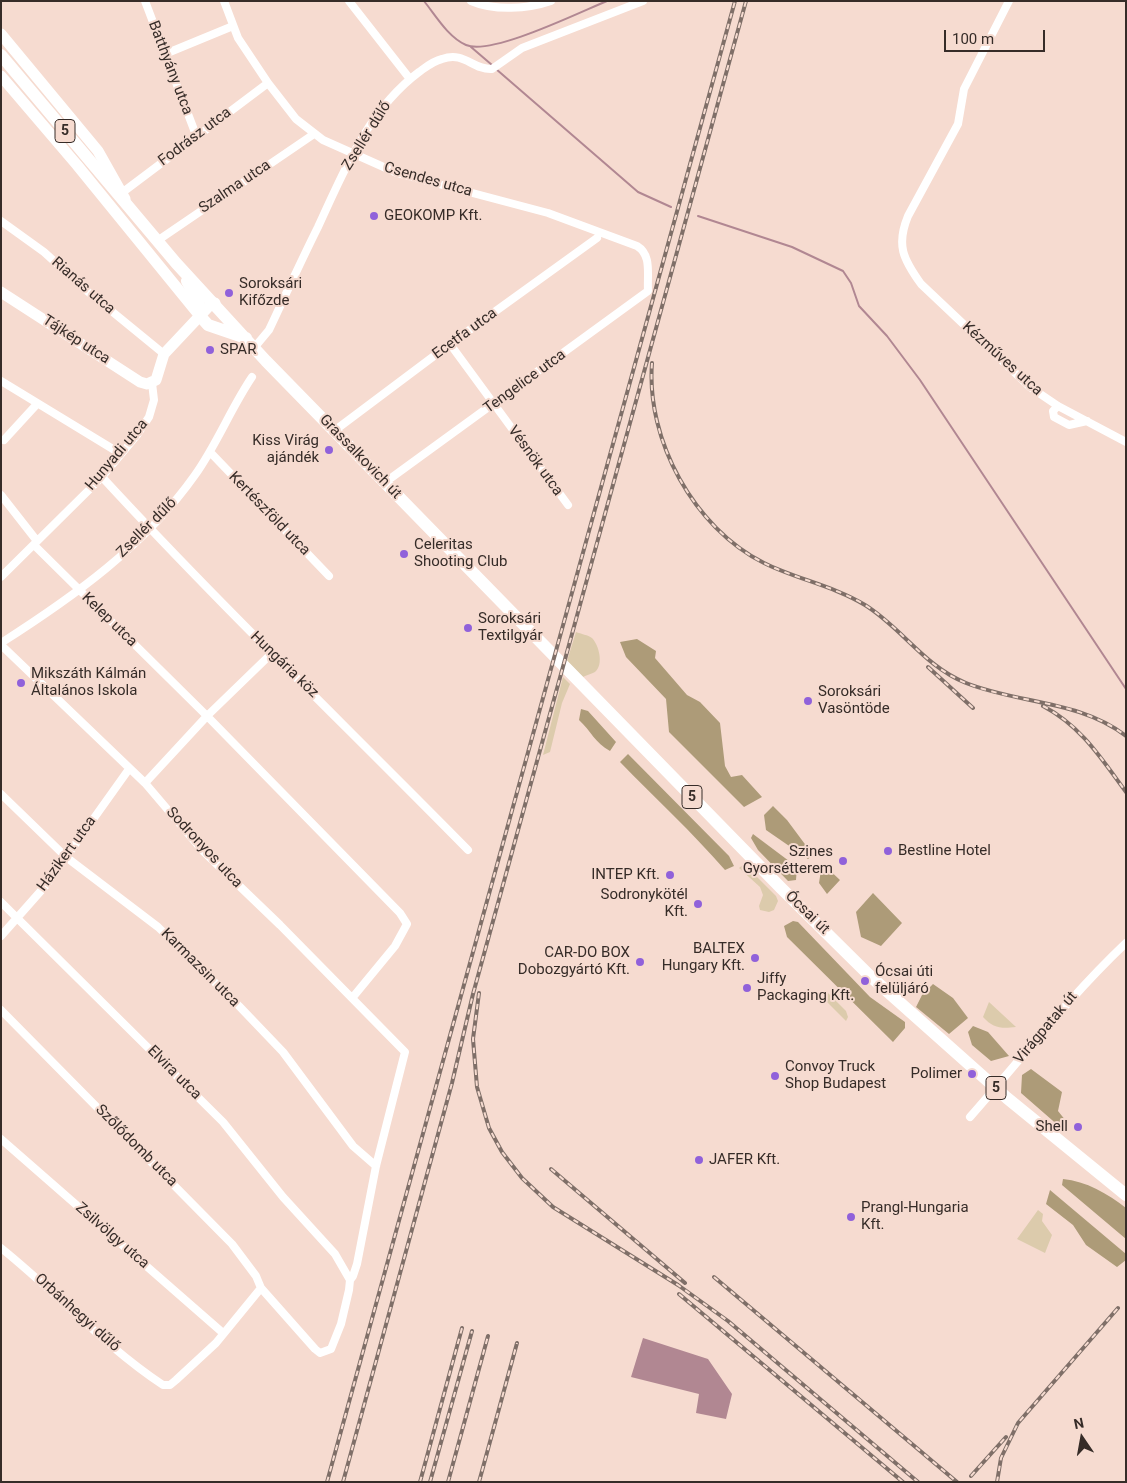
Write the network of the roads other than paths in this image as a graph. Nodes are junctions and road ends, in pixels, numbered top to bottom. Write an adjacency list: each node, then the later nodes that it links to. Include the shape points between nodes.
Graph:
1 (145, 1): 11 (street, Batthyány utca)
2 (224, 1): 9 (street, Csendes utca)
3 (348, 1): 14 (street)
4 (471, 1): 8 (street)
5 (551, 1): 8 (street, via 525,7)
6 (643, 1): 14 (street, Zsellér dűlő, via 522,48 492,69 460,56 431,64)
7 (1009, 1): 37 (street, Kézműves utca, via 964,89 958,124 908,216 902,231 902,250 909,268 921,284 1030,387)
8 (494, 4)
9 (233, 26): 11 (street); 15 (street, Csendes utca)
10 (1, 34): 19 (street, Grassalkovich út, via 98,151)
11 (165, 54): 17 (street, Batthyány utca)
12 (1, 55): 20 (main road, Grassalkovich út / 5)
13 (1, 76): 28 (street)
14 (410, 79): 18 (street, Zsellér dűlő, via 376,116)
15 (268, 83): 16 (street, Csendes utca, via 288,110); 17 (street, Fodrász utca)
16 (314, 134): 18 (street, Csendes utca); 23 (street, Szalma utca)
17 (196, 135): 19 (street, Fodrász utca)
18 (352, 155): 25 (street, Csendes utca, via 397,173 548,213 637,246 645,251 648,258); 29 (street, Zsellér dűlő, via 269,330)
19 (122, 192): 20 (street, Grassalkovich út)
20 (128, 208): 23 (main road, Grassalkovich út / 5)
21 (1, 221): 31 (street, Rianás utca, via 44,252)
22 (597, 238): 30 (street, Ecetfa utca)
23 (157, 241): 24 (main road, Grassalkovich út / 5)
24 (176, 263): 27 (main road, Grassalkovich út / 5); 28 (main road, via 198,301)
25 (648, 278): 36 (street, Tengelice utca, via 648,291)
26 (1, 292): 34 (street, Tájkép utca, via 140,382)
27 (215, 303): 28 (street, via 210,304); 29 (main road, Grassalkovich út / 5)
28 (200, 316): 29 (main road, via 208,325); 31 (street, Hunyadi utca)
29 (250, 343): 39 (main road, Grassalkovich út / 5)
30 (450, 344): 36 (street, Vésnök utca); 39 (street, Ecetfa utca)
31 (164, 354): 34 (street, Hunyadi utca, via 156,380)
32 (252, 377): 42 (street, Zsellér dűlő)
33 (1, 381): 35 (street)
34 (152, 383): 43 (street, Hunyadi utca, via 154,400 149,417)
35 (37, 404): 40 (street); 43 (street)
36 (494, 405): 45 (street, Tengelice utca); 47 (street, Vésnök utca)
37 (1058, 406): 38 (street, Kézműves utca); 38 (street, via 1053,411 1054,417 1069,425)
38 (1087, 421): 41 (street, Kézműves utca)
39 (334, 431): 53 (main road, Grassalkovich út / 5)
40 (4, 440)
41 (1126, 442)
42 (210, 452): 48 (street, Zsellér dűlő, via 181,495); 50 (street, Kertészföld utca)
43 (121, 454): 44 (street, Hunyadi utca)
44 (102, 477): 48 (street, Hungária köz); 49 (street, Hunyadi utca)
45 (391, 478)
46 (1, 496): 49 (street, Kelep utca)
47 (568, 505)
48 (149, 528): 52 (street, Zsellér dűlő); 55 (street, Hungária köz)
49 (36, 543): 51 (street, Hunyadi utca); 52 (street, Kelep utca)
50 (329, 576)
51 (1, 577)
52 (80, 591): 54 (street, Zsellér dűlő); 56 (street, Kelep utca)
53 (509, 608): 68 (main road, Ócsai út / 5, via 870,976)
54 (1, 644): 57 (street, Sodronyos utca)
55 (271, 654): 56 (street); 60 (street, Hungária köz)
56 (207, 716): 58 (street); 66 (street, Kelep utca, via 408,924 395,946)
57 (129, 769): 58 (street, Sodronyos utca); 61 (street, Házikert utca)
58 (145, 782): 66 (street, Sodronyos utca, via 202,850)
59 (1, 794): 61 (street, Karmazsin utca)
60 (468, 850)
61 (66, 858): 63 (street, Házikert utca); 71 (street, Karmazsin utca, via 146,916 232,999 283,1052 353,1146)
62 (1, 902): 63 (street, Elvira utca)
63 (18, 919): 64 (street, Házikert utca); 74 (street, Elvira utca, via 223,1122 283,1197 335,1254)
64 (1, 936)
65 (1126, 943): 68 (street, Virágpatak út, via 1084,983)
66 (353, 998): 71 (street, Sodronyos utca, via 405,1052)
67 (1, 1010): 75 (street, Szőlődomb utca, via 197,1206 232,1244)
68 (996, 1088): 69 (street, Virágpatak út); 72 (main road, Ócsai út / 5)
69 (970, 1117)
70 (1, 1138): 76 (street, Zsilvölgy utca)
71 (376, 1166): 74 (street, via 357,1264)
72 (1126, 1195)
73 (1, 1248): 76 (street, Orbánhegyi dűlő, via 163,1385 170,1385)
74 (350, 1280): 75 (street, Szőlődomb utca, via 346,1305 331,1350 320,1353)
75 (261, 1288): 76 (street)
76 (223, 1333)

